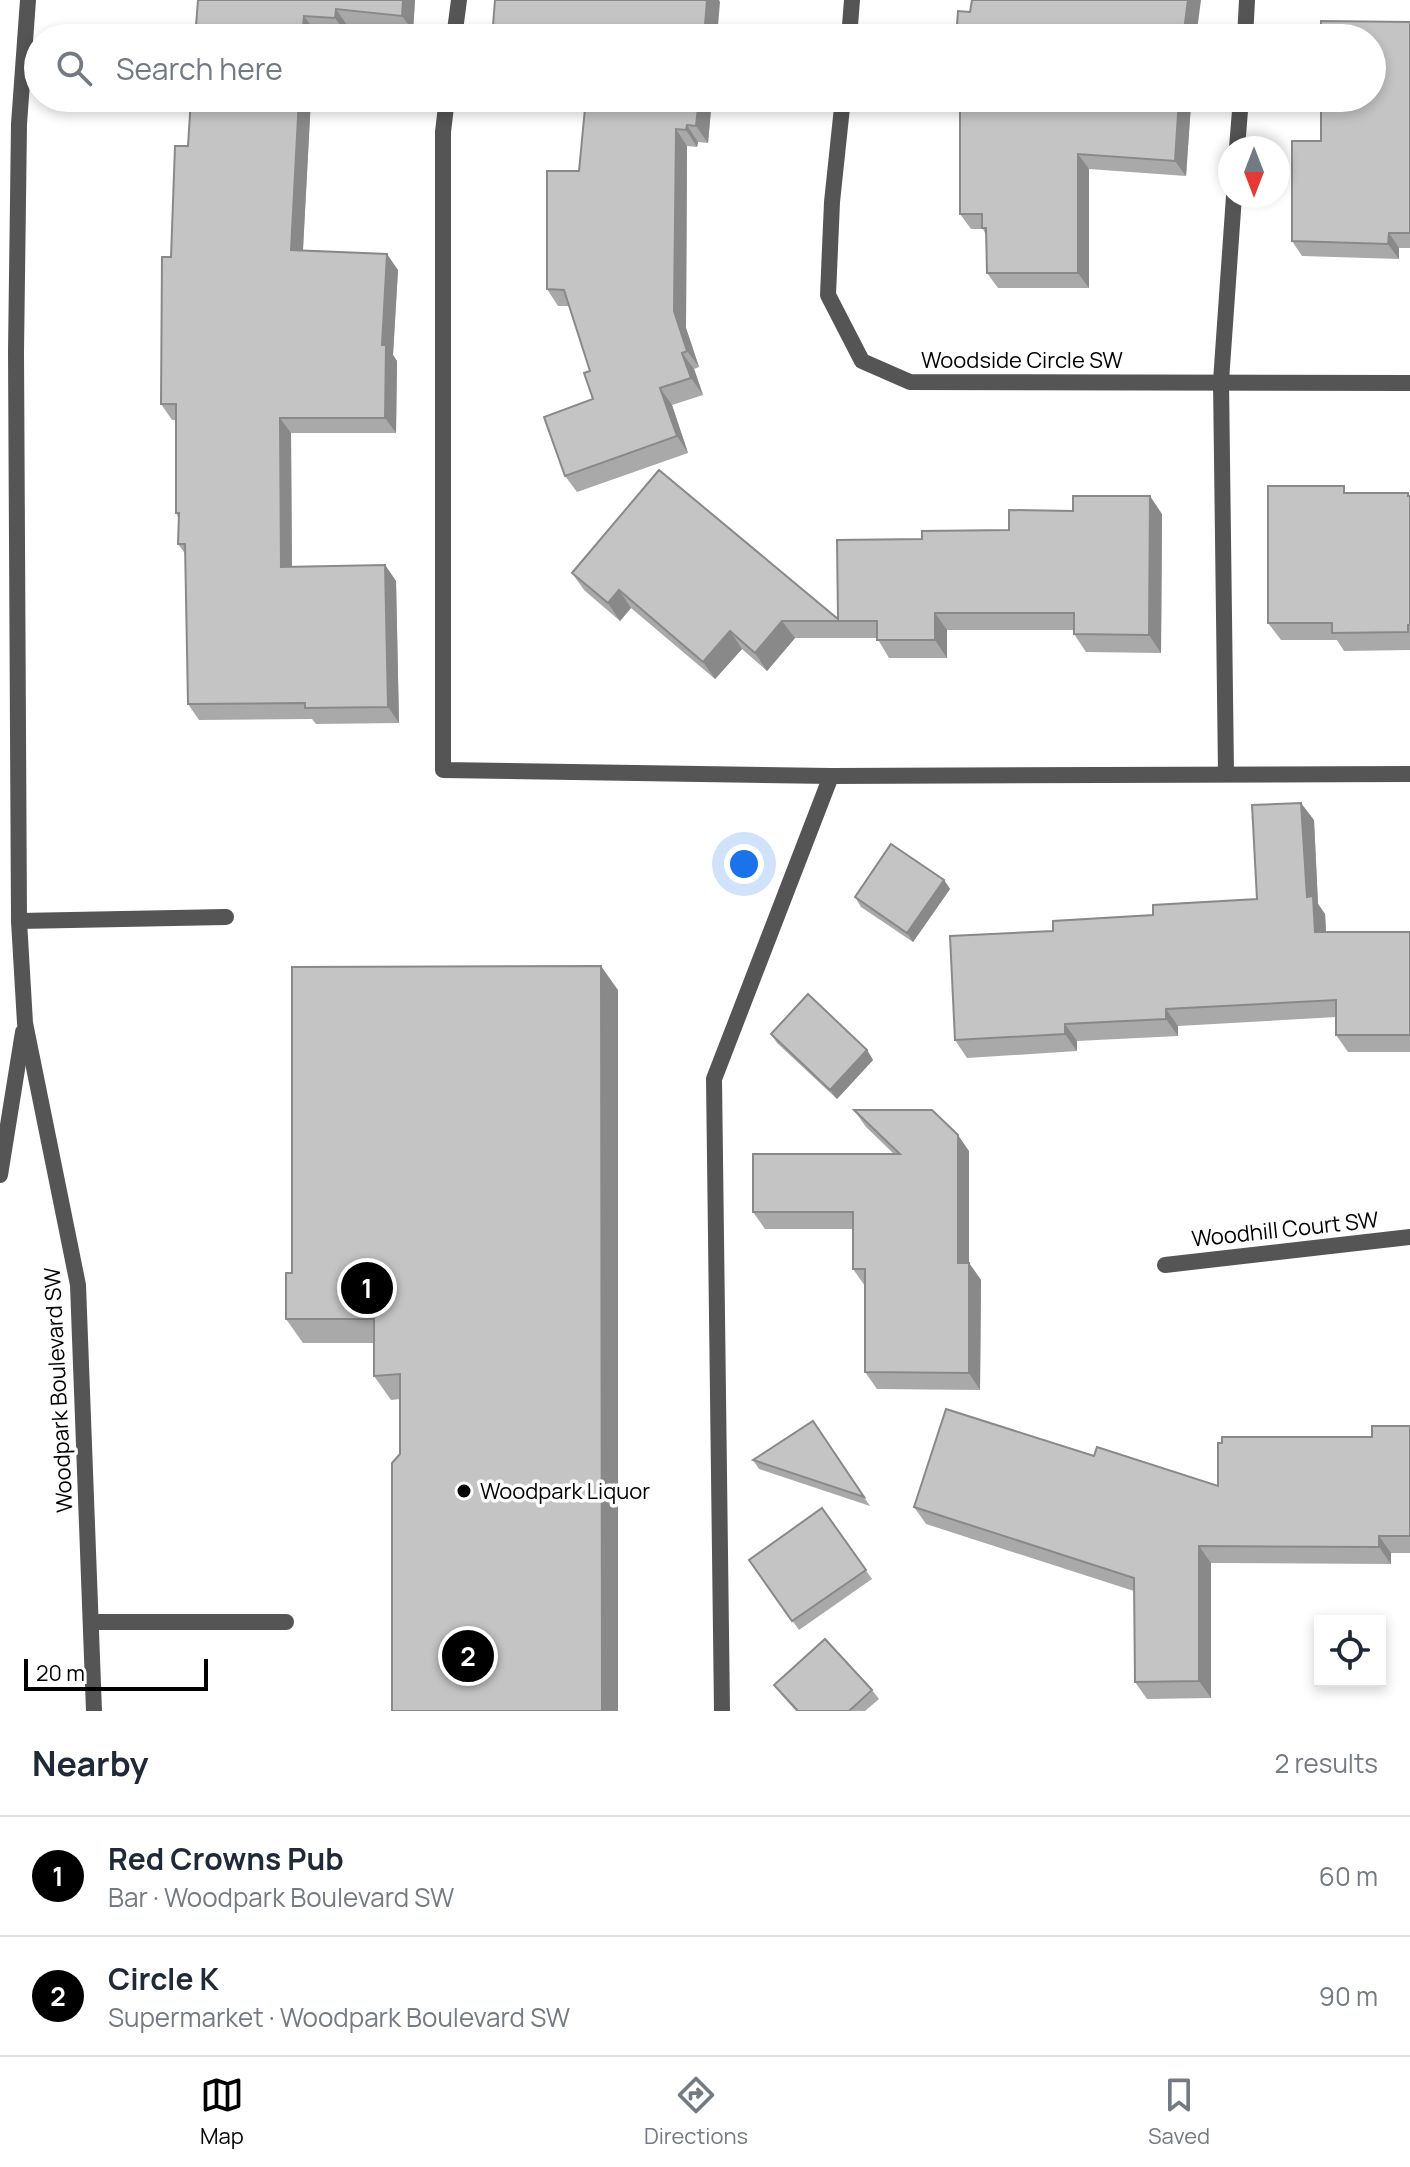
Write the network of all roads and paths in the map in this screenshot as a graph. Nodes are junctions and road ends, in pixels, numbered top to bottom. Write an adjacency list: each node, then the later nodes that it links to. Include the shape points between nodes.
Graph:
1 (28, 0): 5 (street, Woodpark Boulevard SW)
2 (459, 0): 6 (street)
3 (852, 0): 7 (street)
4 (1247, 0): 8 (street)
5 (26, 24)
6 (456, 24)
7 (850, 24)
8 (1246, 24)
9 (24, 55): 21 (street, Woodpark Boulevard SW, via 16,352)
10 (445, 112): 19 (street, via 443,770)
11 (842, 112): 15 (street, Woodside Circle SW, via 828,295 862,361 910,382)
12 (1240, 112): 13 (street)
13 (1238, 136)
14 (1233, 208): 15 (street)
15 (1221, 381): 16 (street, Woodside Circle SW); 17 (street)
16 (1410, 383)
17 (1226, 773): 18 (street); 19 (street)
18 (1410, 774)
19 (831, 776): 29 (street, via 714,1079)
20 (226, 917): 21 (street)
21 (19, 921): 22 (street, Woodpark Boulevard SW)
22 (25, 1023): 23 (street, Woodpark Boulevard SW); 26 (street, Woodpark Boulevard SW, via 78,1285)
23 (0, 1175)
24 (1410, 1237): 25 (street, Woodhill Court SW)
25 (1165, 1265)
26 (91, 1622): 27 (street); 28 (street, Woodpark Boulevard SW)
27 (286, 1622)
28 (94, 1711)
29 (722, 1711)

